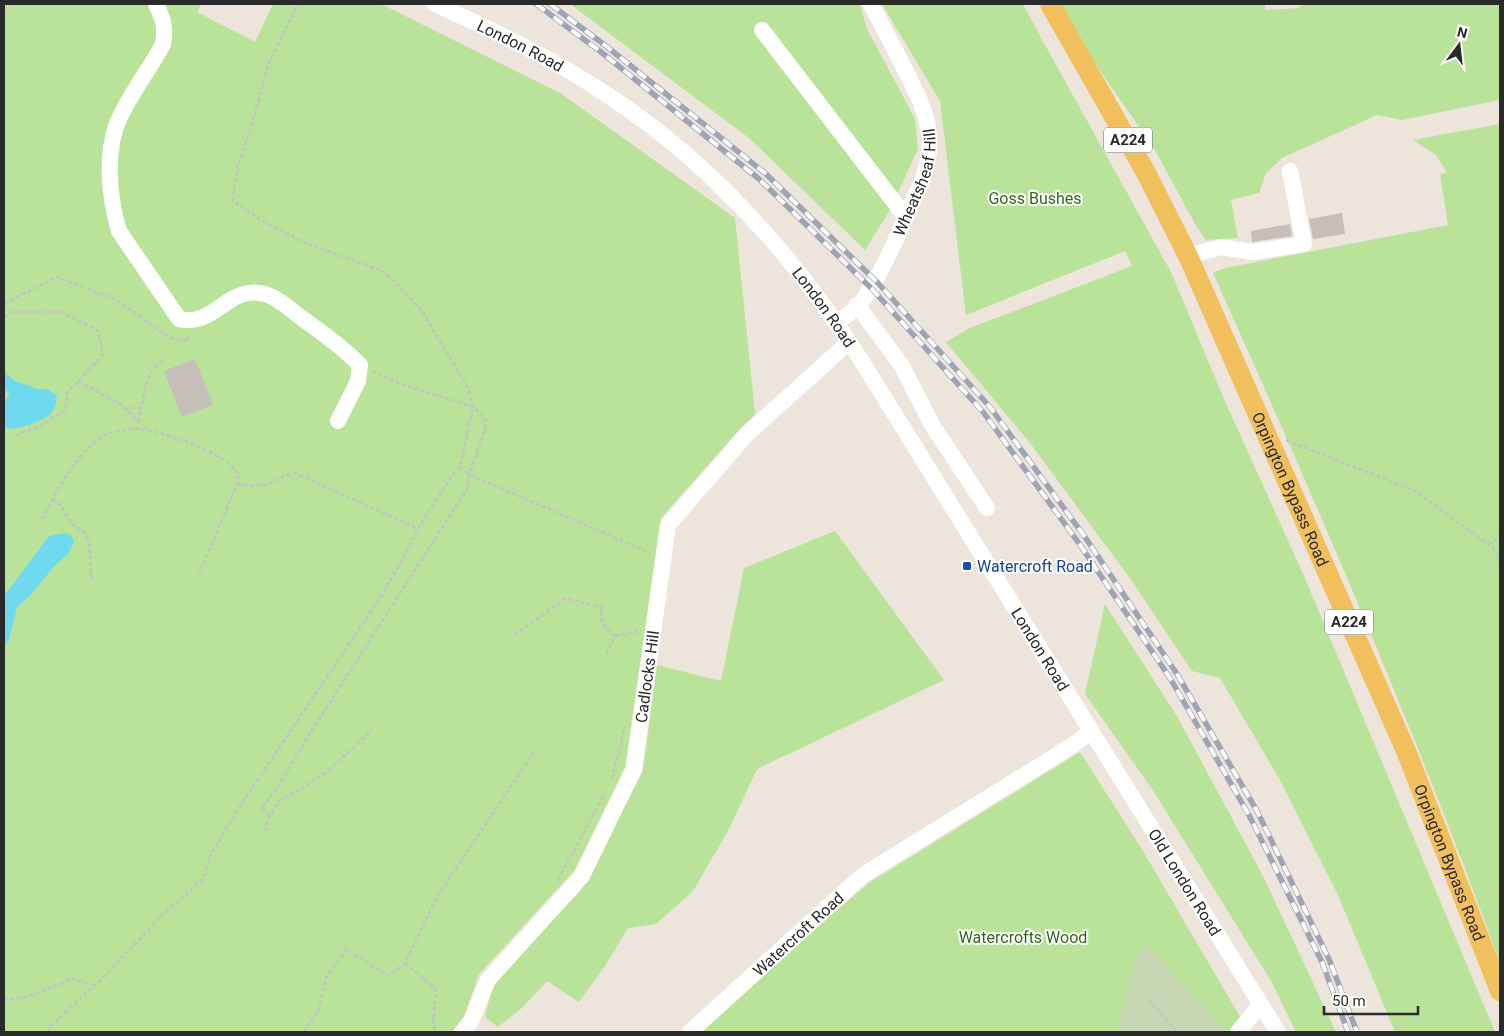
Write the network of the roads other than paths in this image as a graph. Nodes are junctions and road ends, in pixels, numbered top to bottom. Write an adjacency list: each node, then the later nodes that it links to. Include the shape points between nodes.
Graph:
1 (156, 4): 12 (street, via 165,31 163,44 125,106 114,132 109,163 120,231 179,319 200,319 235,297 253,292 268,295 338,345 360,365 358,381)
2 (434, 4): 10 (street, London Road, via 571,72 665,137 717,183 771,238)
3 (871, 4): 7 (street, Wheatsheaf Hill, via 917,92 929,124 930,150 926,168)
4 (1050, 4): 8 (main road, Orpington Bypass Road / A224, via 1146,171)
5 (762, 30): 7 (street)
6 (1290, 171): 8 (street, via 1304,244 1253,252 1221,246)
7 (905, 216): 9 (street, Wheatsheaf Hill)
8 (1188, 256): 15 (main road, Orpington Bypass Road / A224, via 1406,750)
9 (861, 302): 10 (street, Wheatsheaf Hill); 13 (street, via 902,366 932,425)
10 (836, 322): 11 (street, London Road)
11 (849, 342): 14 (street, London Road); 17 (street, Cadlocks Hill, via 747,434 668,525 634,769 582,876 488,980 471,1021)
12 (338, 421)
13 (987, 508)
14 (1091, 732): 16 (street, Old London Road); 18 (street, Watercroft Road, via 863,875)
15 (1500, 991)
16 (1262, 1006): 19 (street); 20 (street, Old London Road)
17 (462, 1032)
18 (690, 1032)
19 (1238, 1032)
20 (1278, 1032)

